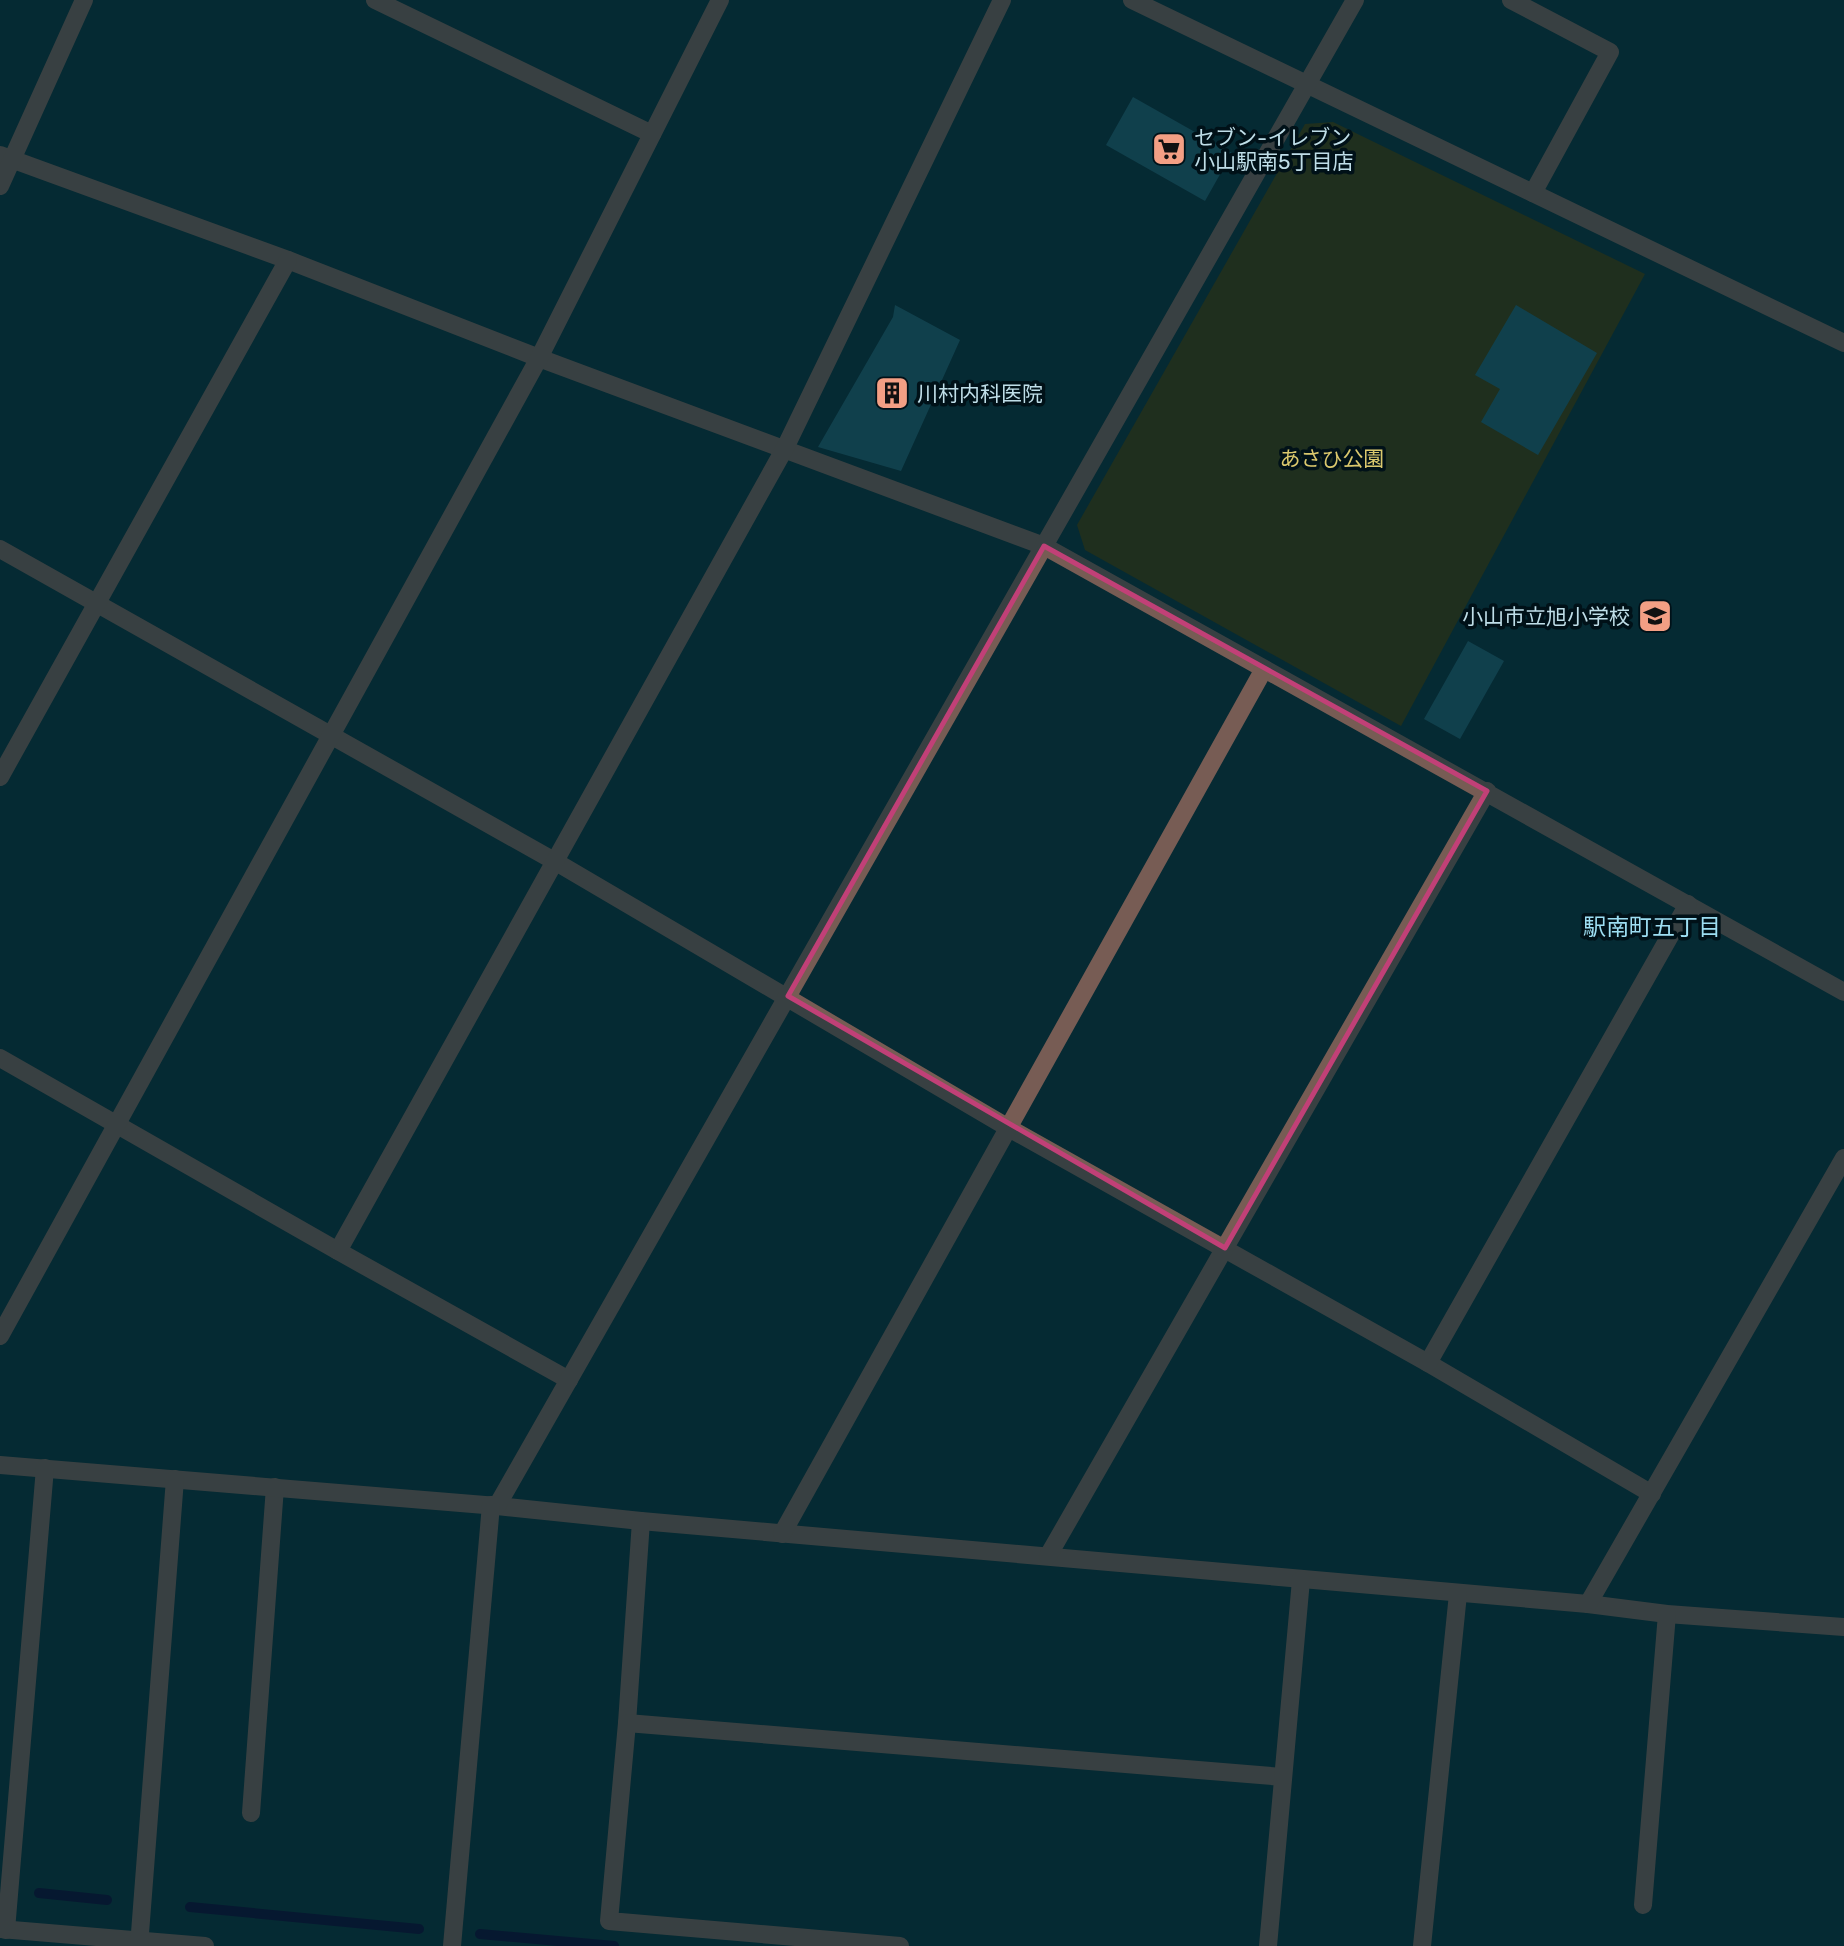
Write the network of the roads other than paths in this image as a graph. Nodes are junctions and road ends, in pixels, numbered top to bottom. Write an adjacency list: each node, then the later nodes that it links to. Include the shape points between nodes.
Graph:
1 (84, 0): 10 (street)
2 (375, 0): 9 (street)
3 (720, 0): 9 (street)
4 (1002, 0): 16 (street)
5 (1132, 0): 8 (street)
6 (1355, 0): 8 (street)
7 (1511, 0): 12 (street, via 1609,52)
8 (1307, 83): 12 (street); 17 (street)
9 (652, 134): 15 (street)
10 (6, 158): 11 (street); 13 (street)
11 (0, 186)
12 (1534, 192): 14 (street)
13 (288, 260): 15 (street); 19 (street)
14 (1844, 344)
15 (539, 358): 16 (street); 21 (street)
16 (785, 448): 17 (street); 24 (street)
17 (1044, 546): 20 (street); 27 (street)
18 (0, 549): 19 (street)
19 (97, 605): 21 (street); 22 (street)
20 (1264, 669): 23 (street); 30 (street)
21 (332, 737): 24 (street); 29 (street)
22 (0, 777)
23 (1487, 792): 25 (street); 32 (street)
24 (556, 862): 27 (street); 33 (street)
25 (1688, 904): 26 (street); 35 (street)
26 (1844, 992)
27 (788, 996): 30 (street); 36 (street)
28 (0, 1058): 29 (street)
29 (118, 1124): 33 (street); 34 (street)
30 (1007, 1127): 32 (street); 44 (street)
31 (1844, 1158): 41 (street)
32 (1225, 1248): 35 (street); 45 (street)
33 (338, 1251): 36 (street)
34 (0, 1336)
35 (1428, 1363): 41 (street)
36 (569, 1380): 42 (street)
37 (0, 1465): 38 (street)
38 (45, 1468): 39 (street); 55 (street)
39 (175, 1479): 40 (street); 56 (street)
40 (275, 1487): 42 (street); 53 (street)
41 (1651, 1493): 48 (street)
42 (494, 1506): 43 (street); 58 (street)
43 (641, 1521): 44 (street); 51 (street)
44 (782, 1534): 45 (street)
45 (1048, 1556): 46 (street)
46 (1301, 1580): 47 (street); 52 (street)
47 (1458, 1594): 48 (street); 61 (street)
48 (1588, 1604): 49 (street)
49 (1667, 1614): 50 (street); 54 (street)
50 (1844, 1627)
51 (627, 1723): 52 (street); 59 (street, via 609,1921)
52 (1283, 1777): 60 (street)
53 (251, 1813)
54 (1643, 1905)
55 (3, 1929): 56 (street)
56 (139, 1943): 57 (street)
57 (205, 1946)
58 (452, 1946)
59 (900, 1946)
60 (1268, 1946)
61 (1422, 1946)

